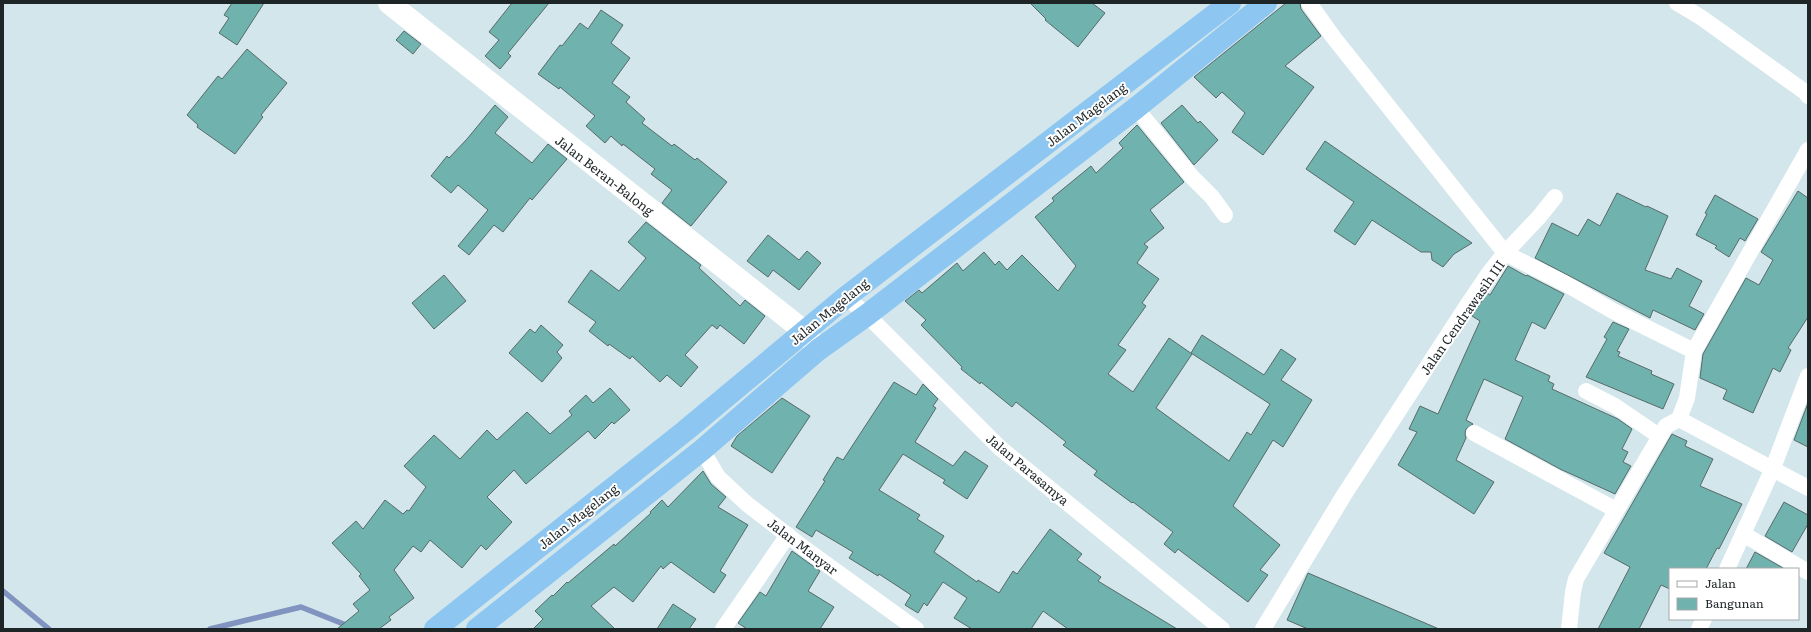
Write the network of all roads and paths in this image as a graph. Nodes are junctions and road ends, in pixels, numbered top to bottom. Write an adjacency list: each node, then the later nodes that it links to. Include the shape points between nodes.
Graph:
1 (389, 3): 14 (main road, Jalan Beran-Balong)
2 (1230, 3): 12 (highway, Jalan Magelang)
3 (1266, 3): 7 (highway, Jalan Magelang)
4 (1309, 3): 11 (street, Jalan Cendrawasih III)
5 (1677, 3): 6 (street, via 1702,18)
6 (1808, 96)
7 (1136, 108): 10 (street); 13 (highway, Jalan Magelang)
8 (1808, 150): 16 (street)
9 (1555, 197): 11 (street)
10 (1225, 215)
11 (1505, 253): 16 (street); 36 (street, Jalan Cendrawasih III, via 1466,307 1344,495)
12 (846, 297): 13 (street, Jalan Parasamya); 14 (highway, Jalan Magelang)
13 (867, 315): 15 (highway, Jalan Magelang); 35 (street, Jalan Parasamya, via 1000,448)
14 (804, 331): 15 (main road, Jalan Beran-Balong); 31 (highway, Jalan Magelang, via 685,431)
15 (818, 350): 22 (highway, Jalan Magelang)
16 (1694, 351): 19 (street, via 1687,398)
17 (1808, 376): 23 (street)
18 (1586, 391): 21 (street, via 1615,406)
19 (1680, 419): 21 (street, via 1666,426); 23 (street)
20 (1474, 433): 25 (street)
21 (1659, 436): 25 (street)
22 (702, 450): 27 (street, Jalan Manyar, via 718,477 747,504); 32 (highway, Jalan Magelang)
23 (1773, 468): 24 (street); 26 (street)
24 (1808, 488)
25 (1616, 510): 37 (street, via 1576,579)
26 (1743, 534): 28 (street); 29 (street)
27 (788, 535): 33 (street); 34 (street, Jalan Manyar)
28 (1727, 568)
29 (1808, 572)
30 (1704, 620): 38 (street)
31 (435, 629)
32 (477, 629)
33 (723, 629)
34 (916, 629)
35 (1222, 629)
36 (1263, 629)
37 (1569, 629)
38 (1699, 629)

